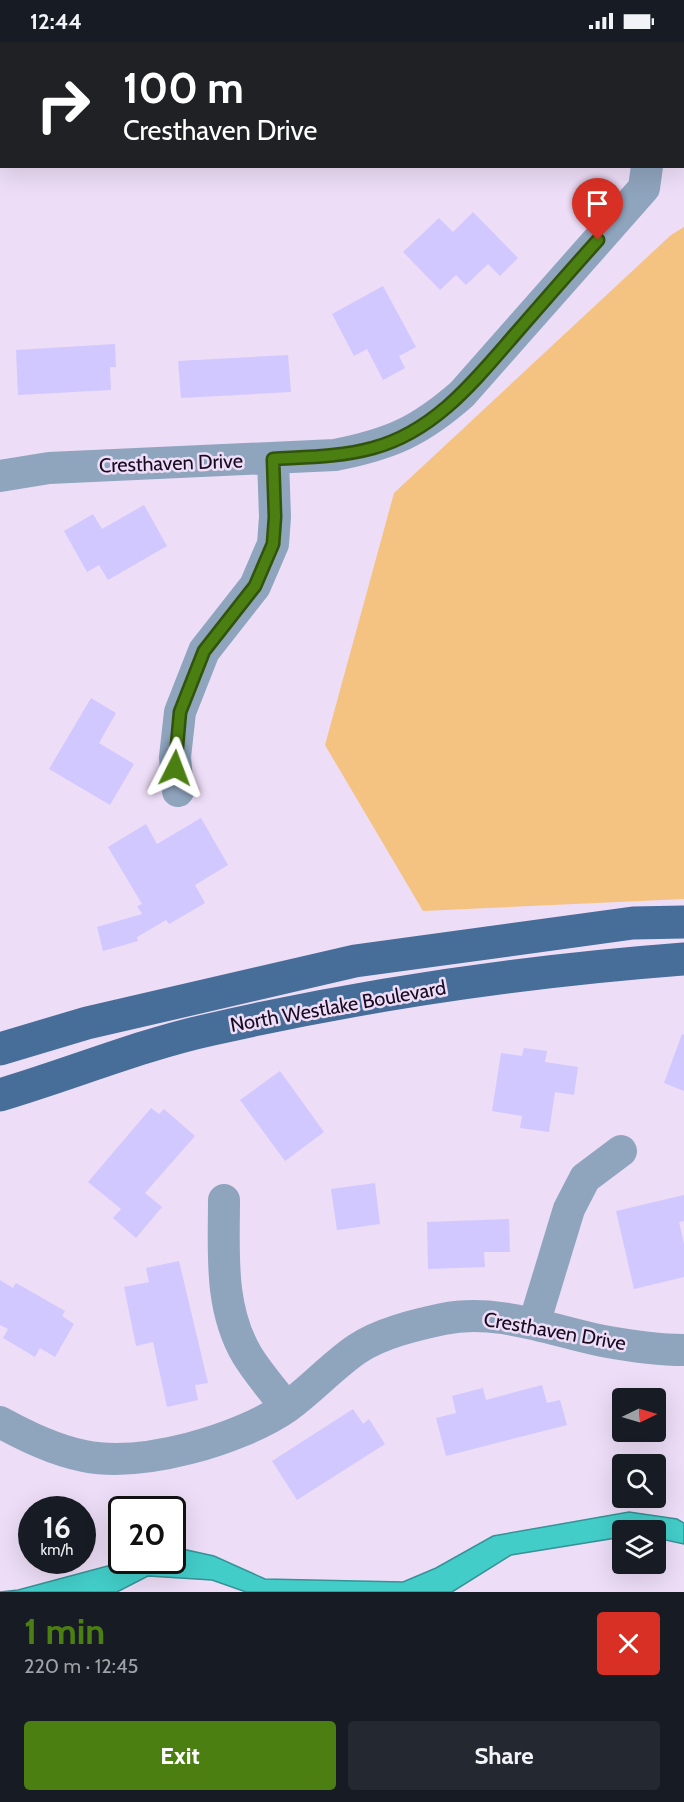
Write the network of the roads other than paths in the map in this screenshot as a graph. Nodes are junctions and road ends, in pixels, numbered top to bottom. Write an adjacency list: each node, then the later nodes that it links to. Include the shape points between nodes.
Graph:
1 (647, 168): 2 (street, Cresthaven Drive, via 644,188 462,394 436,417 374,448)
2 (273, 459): 3 (street, Cresthaven Drive, via 49,468); 4 (street, via 273,544 255,586 204,651 180,712 175,757)
3 (0, 476)
4 (178, 791)
5 (684, 922): 7 (main road, North Westlake Boulevard, via 633,923 355,961 87,1023)
6 (684, 959): 8 (main road, North Westlake Boulevard, via 538,973 384,995 211,1029)
7 (0, 1049)
8 (0, 1095)
9 (621, 1151): 11 (street, via 585,1178 569,1209)
10 (224, 1200): 13 (street, via 224,1283 232,1321 247,1354)
11 (534, 1324): 12 (street, Cresthaven Drive, via 603,1340); 13 (street, Cresthaven Drive, via 494,1316 445,1318 406,1328 358,1348)
12 (684, 1350)
13 (286, 1407): 14 (street, Cresthaven Drive, via 234,1435 175,1452 135,1458 85,1456 34,1439)
14 (0, 1422)

